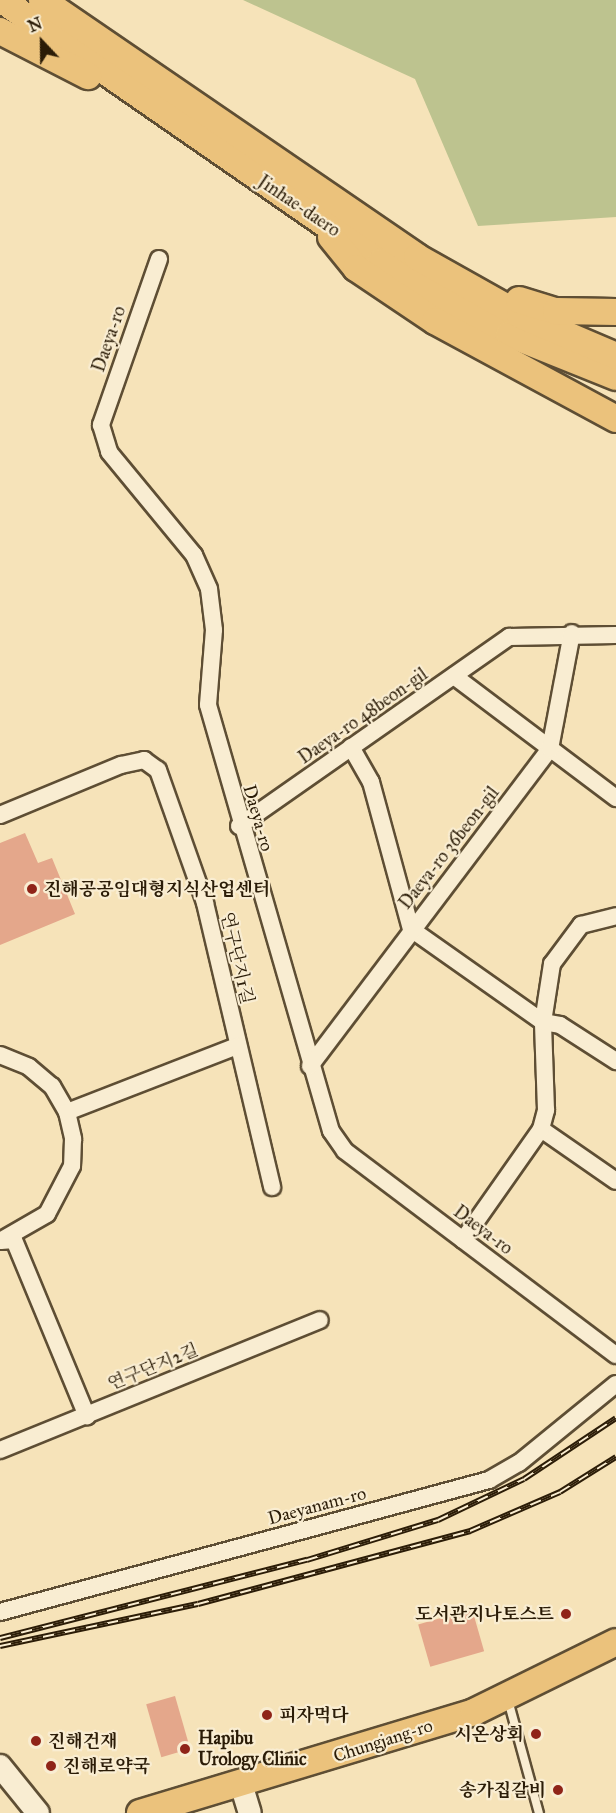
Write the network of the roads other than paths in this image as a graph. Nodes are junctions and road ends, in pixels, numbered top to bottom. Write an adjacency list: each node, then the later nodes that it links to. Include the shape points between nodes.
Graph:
1 (2, 0): 4 (main road, Jinhae-daero)
2 (42, 0): 6 (main road, Jinhae-daero)
3 (0, 31): 4 (main road)
4 (213, 147): 5 (main road, Jinhae-daero)
5 (310, 212): 10 (main road, Jinhae-daero, via 457,306 509,334); 11 (main road, via 356,268 464,339)
6 (417, 257): 8 (main road, via 539,308); 9 (main road, Jinhae-daero, via 519,315)
7 (159, 259): 19 (street, Daeya-ro, via 101,425 109,452 194,555 209,589 214,630 208,705)
8 (616, 312)
9 (616, 356)
10 (616, 377)
11 (616, 419)
12 (572, 633): 13 (street); 14 (street, Daeya-ro 48beon-gil, via 509,637); 16 (street, Daeya-ro 36beon-gil)
13 (616, 635)
14 (454, 676): 15 (street, Daeya-ro 48beon-gil); 16 (street)
15 (351, 747): 19 (street, Daeya-ro 48beon-gil); 21 (street, via 371,782)
16 (550, 749): 17 (street); 21 (street, Daeya-ro 36beon-gil)
17 (616, 798)
18 (0, 814): 23 (street, 연구단지1길, via 121,765 144,760 158,770 189,849)
19 (238, 826): 26 (street, Daeya-ro)
20 (616, 916): 22 (street, via 581,925 564,942 552,964)
21 (411, 929): 22 (street); 26 (street, Daeya-ro 36beon-gil)
22 (543, 1022): 25 (street, via 560,1024); 28 (street, via 546,1110)
23 (237, 1046): 27 (street); 30 (street, 연구단지1길)
24 (0, 1055): 27 (street, via 29,1067 51,1086)
25 (616, 1061)
26 (310, 1066): 31 (street, Daeya-ro, via 340,1145)
27 (67, 1112): 32 (street, via 74,1138 63,1192 33,1225)
28 (541, 1129): 29 (street); 31 (street)
29 (616, 1181)
30 (272, 1187)
31 (463, 1240): 34 (street, Daeya-ro)
32 (0, 1241): 36 (street, via 14,1240)
33 (321, 1320): 36 (street, 연구단지2길)
34 (616, 1355)
35 (616, 1384): 38 (street, Daeyanam-ro, via 519,1463 489,1480)
36 (87, 1416): 37 (street, 연구단지2길)
37 (0, 1449)
38 (0, 1612)
39 (616, 1642): 40 (main road, Chungjang-ro)
40 (508, 1700): 42 (main road, Chungjang-ro); 46 (lane)
41 (0, 1766): 43 (main road)
42 (241, 1784): 44 (main road, Chungjang-ro); 45 (main road)
43 (38, 1813)
44 (140, 1813)
45 (250, 1813)
46 (539, 1813)

